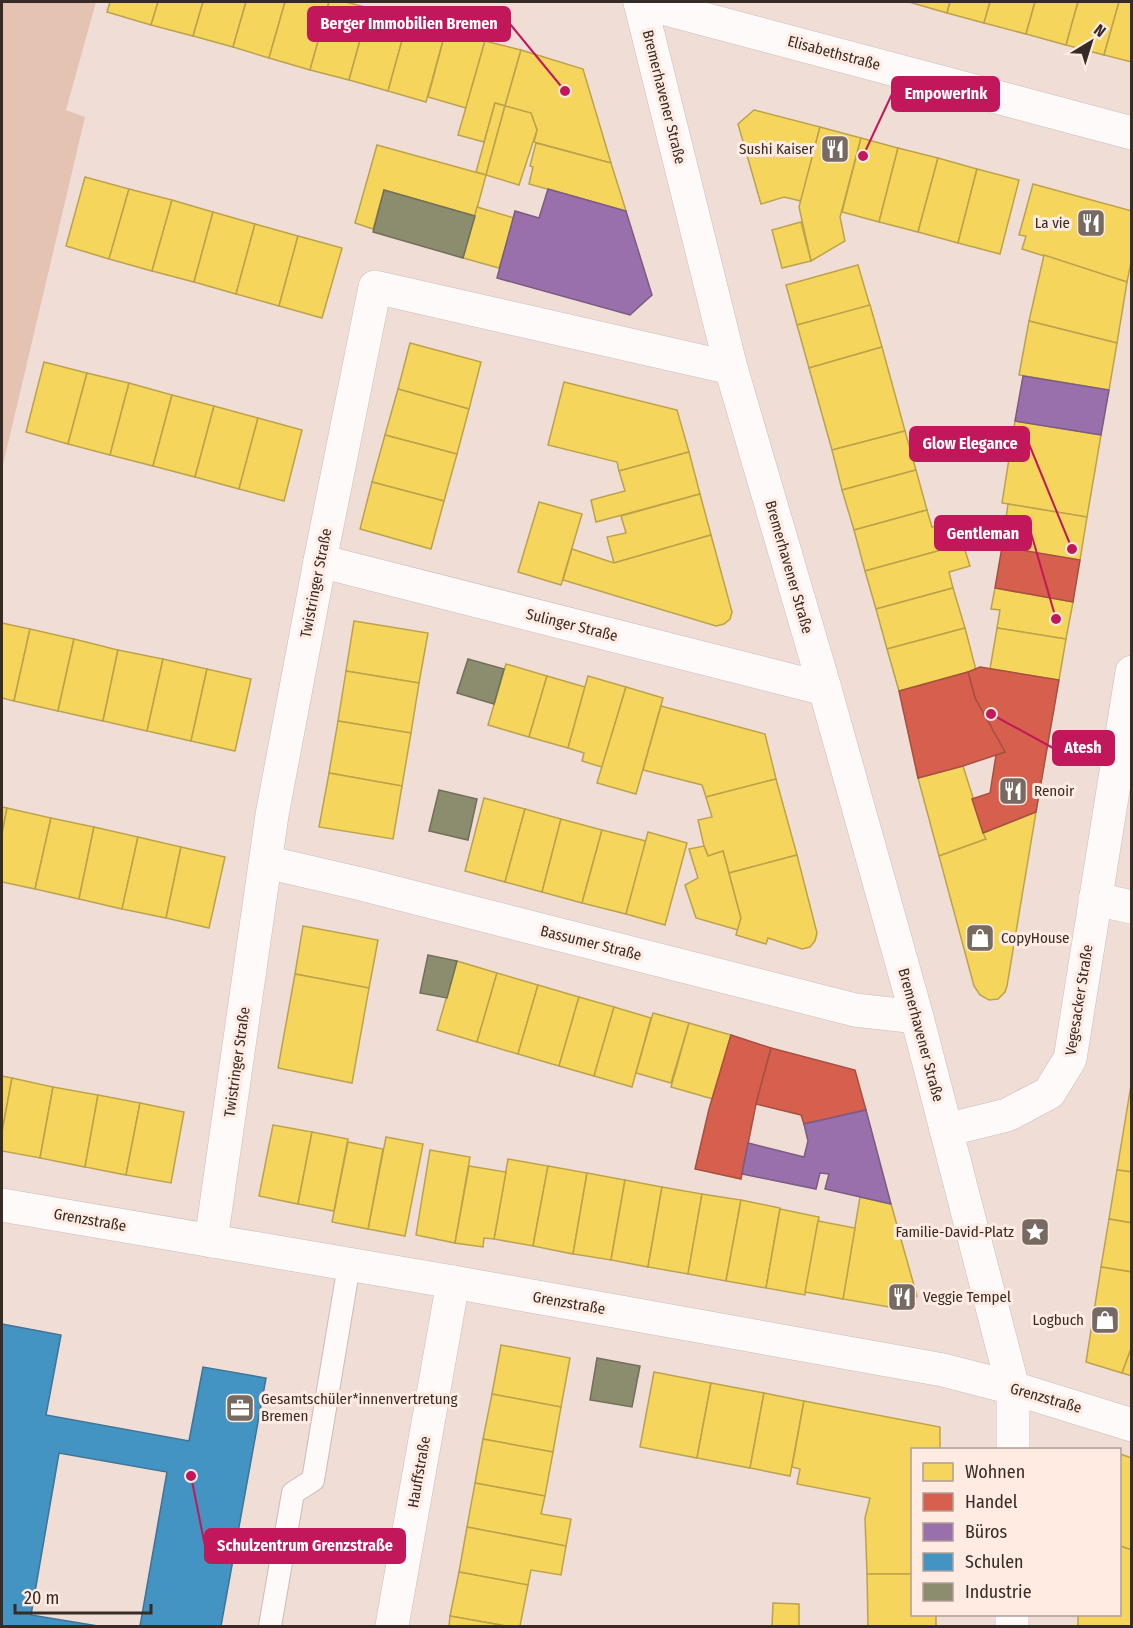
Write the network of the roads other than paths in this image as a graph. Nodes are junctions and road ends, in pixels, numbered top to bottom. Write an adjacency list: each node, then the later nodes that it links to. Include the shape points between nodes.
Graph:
1 (640, 2): 2 (street, Elisabethstraße); 3 (street, Bremerhavener Straße)
2 (1131, 133)
3 (731, 368): 4 (street, Twistringer Straße, via 375,287); 6 (street, Bremerhavener Straße)
4 (320, 561): 6 (street, Sulinger Straße); 7 (street, Twistringer Straße)
5 (1131, 672): 8 (street, Vegesacker Straße)
6 (825, 689): 10 (street, Bremerhavener Straße)
7 (266, 862): 10 (street, Bassumer Straße, via 855,1010); 13 (street, Twistringer Straße)
8 (1095, 899): 9 (street); 11 (street, Vegesacker Straße, via 1070,1059 1049,1094 1007,1114)
9 (1131, 907)
10 (917, 1017): 11 (street, Bremerhavener Straße)
11 (946, 1130): 16 (street)
12 (2, 1205): 13 (street, Grenzstraße)
13 (211, 1241): 14 (street, Grenzstraße)
14 (349, 1265): 15 (street, Grenzstraße); 19 (lane, via 313,1480 293,1493)
15 (453, 1282): 16 (street, Grenzstraße, via 943,1370); 20 (street, Hauffstraße)
16 (1013, 1388): 17 (street, Grenzstraße); 18 (street)
17 (1131, 1425)
18 (1013, 1448)
19 (270, 1626)
20 (392, 1626)

